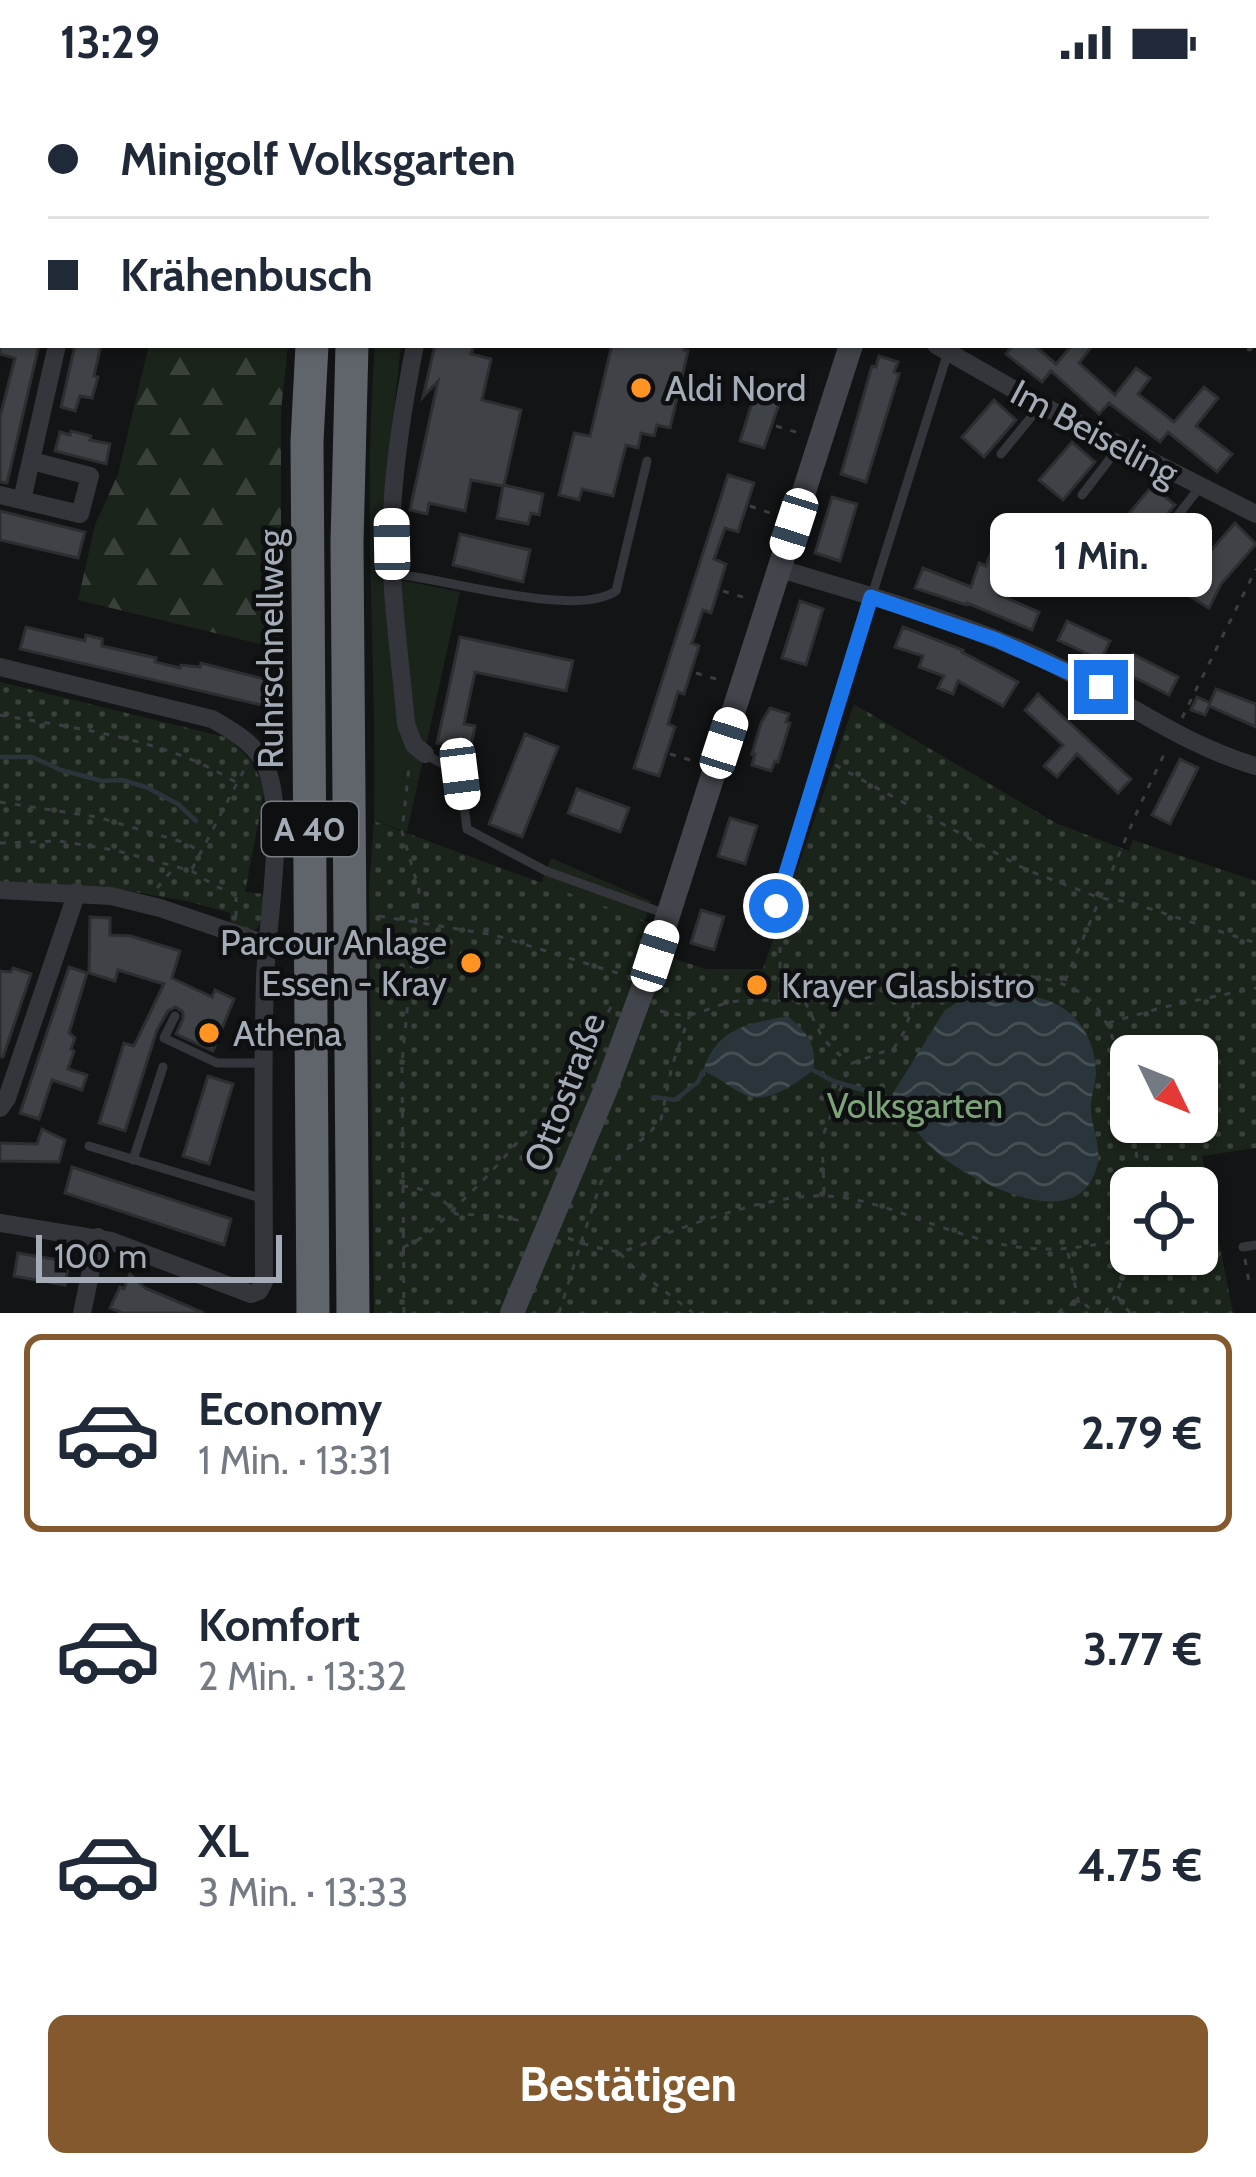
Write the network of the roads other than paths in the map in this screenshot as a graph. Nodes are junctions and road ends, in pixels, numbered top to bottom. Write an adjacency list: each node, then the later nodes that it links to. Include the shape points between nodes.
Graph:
1 (55, 348): 11 (street)
2 (312, 348): 41 (highway, Ruhrschnellweg / A 40)
3 (352, 348): 42 (highway, A 40)
4 (414, 348): 19 (street, via 392,514)
5 (841, 348): 18 (street, Ottostraße)
6 (942, 349): 7 (street, Im Beiseling); 20 (lane)
7 (1040, 405): 8 (street, Im Beiseling); 9 (lane)
8 (1120, 446): 12 (street, Im Beiseling); 14 (lane)
9 (1001, 454)
10 (646, 460): 19 (lane, via 616,591 604,599 556,602)
11 (32, 461): 15 (street); 15 (street, via 90,476 80,514)
12 (1200, 487): 16 (street, Im Beiseling); 17 (lane)
13 (0, 495): 15 (street)
14 (1082, 495)
15 (22, 500)
16 (1256, 514)
17 (1160, 538)
18 (780, 568): 20 (street); 27 (street, Ottostraße)
19 (393, 574): 22 (street, via 406,724)
20 (871, 597): 23 (street, via 1033,655 1174,733); 26 (lane)
21 (0, 667): 28 (street, via 212,719 255,750 277,818)
22 (420, 749): 27 (lane, via 460,774 467,830 545,871)
23 (1256, 766)
24 (0, 890): 25 (street)
25 (77, 892): 28 (street, via 141,902); 32 (street)
26 (776, 906)
27 (668, 914): 43 (street, Ottostraße, via 629,996 605,1091)
28 (266, 944): 30 (street)
29 (176, 1016): 30 (lane, via 164,1038 217,1063)
30 (262, 1063): 35 (street)
31 (163, 1067): 34 (lane)
32 (0, 1108)
33 (89, 1146): 34 (lane)
34 (133, 1160): 35 (lane)
35 (264, 1198): 37 (street, via 264,1282 251,1294)
36 (0, 1223): 37 (street)
37 (98, 1237): 40 (street)
38 (1256, 1245): 39 (lane)
39 (1243, 1246)
40 (82, 1313)
41 (313, 1313)
42 (352, 1313)
43 (512, 1313)

